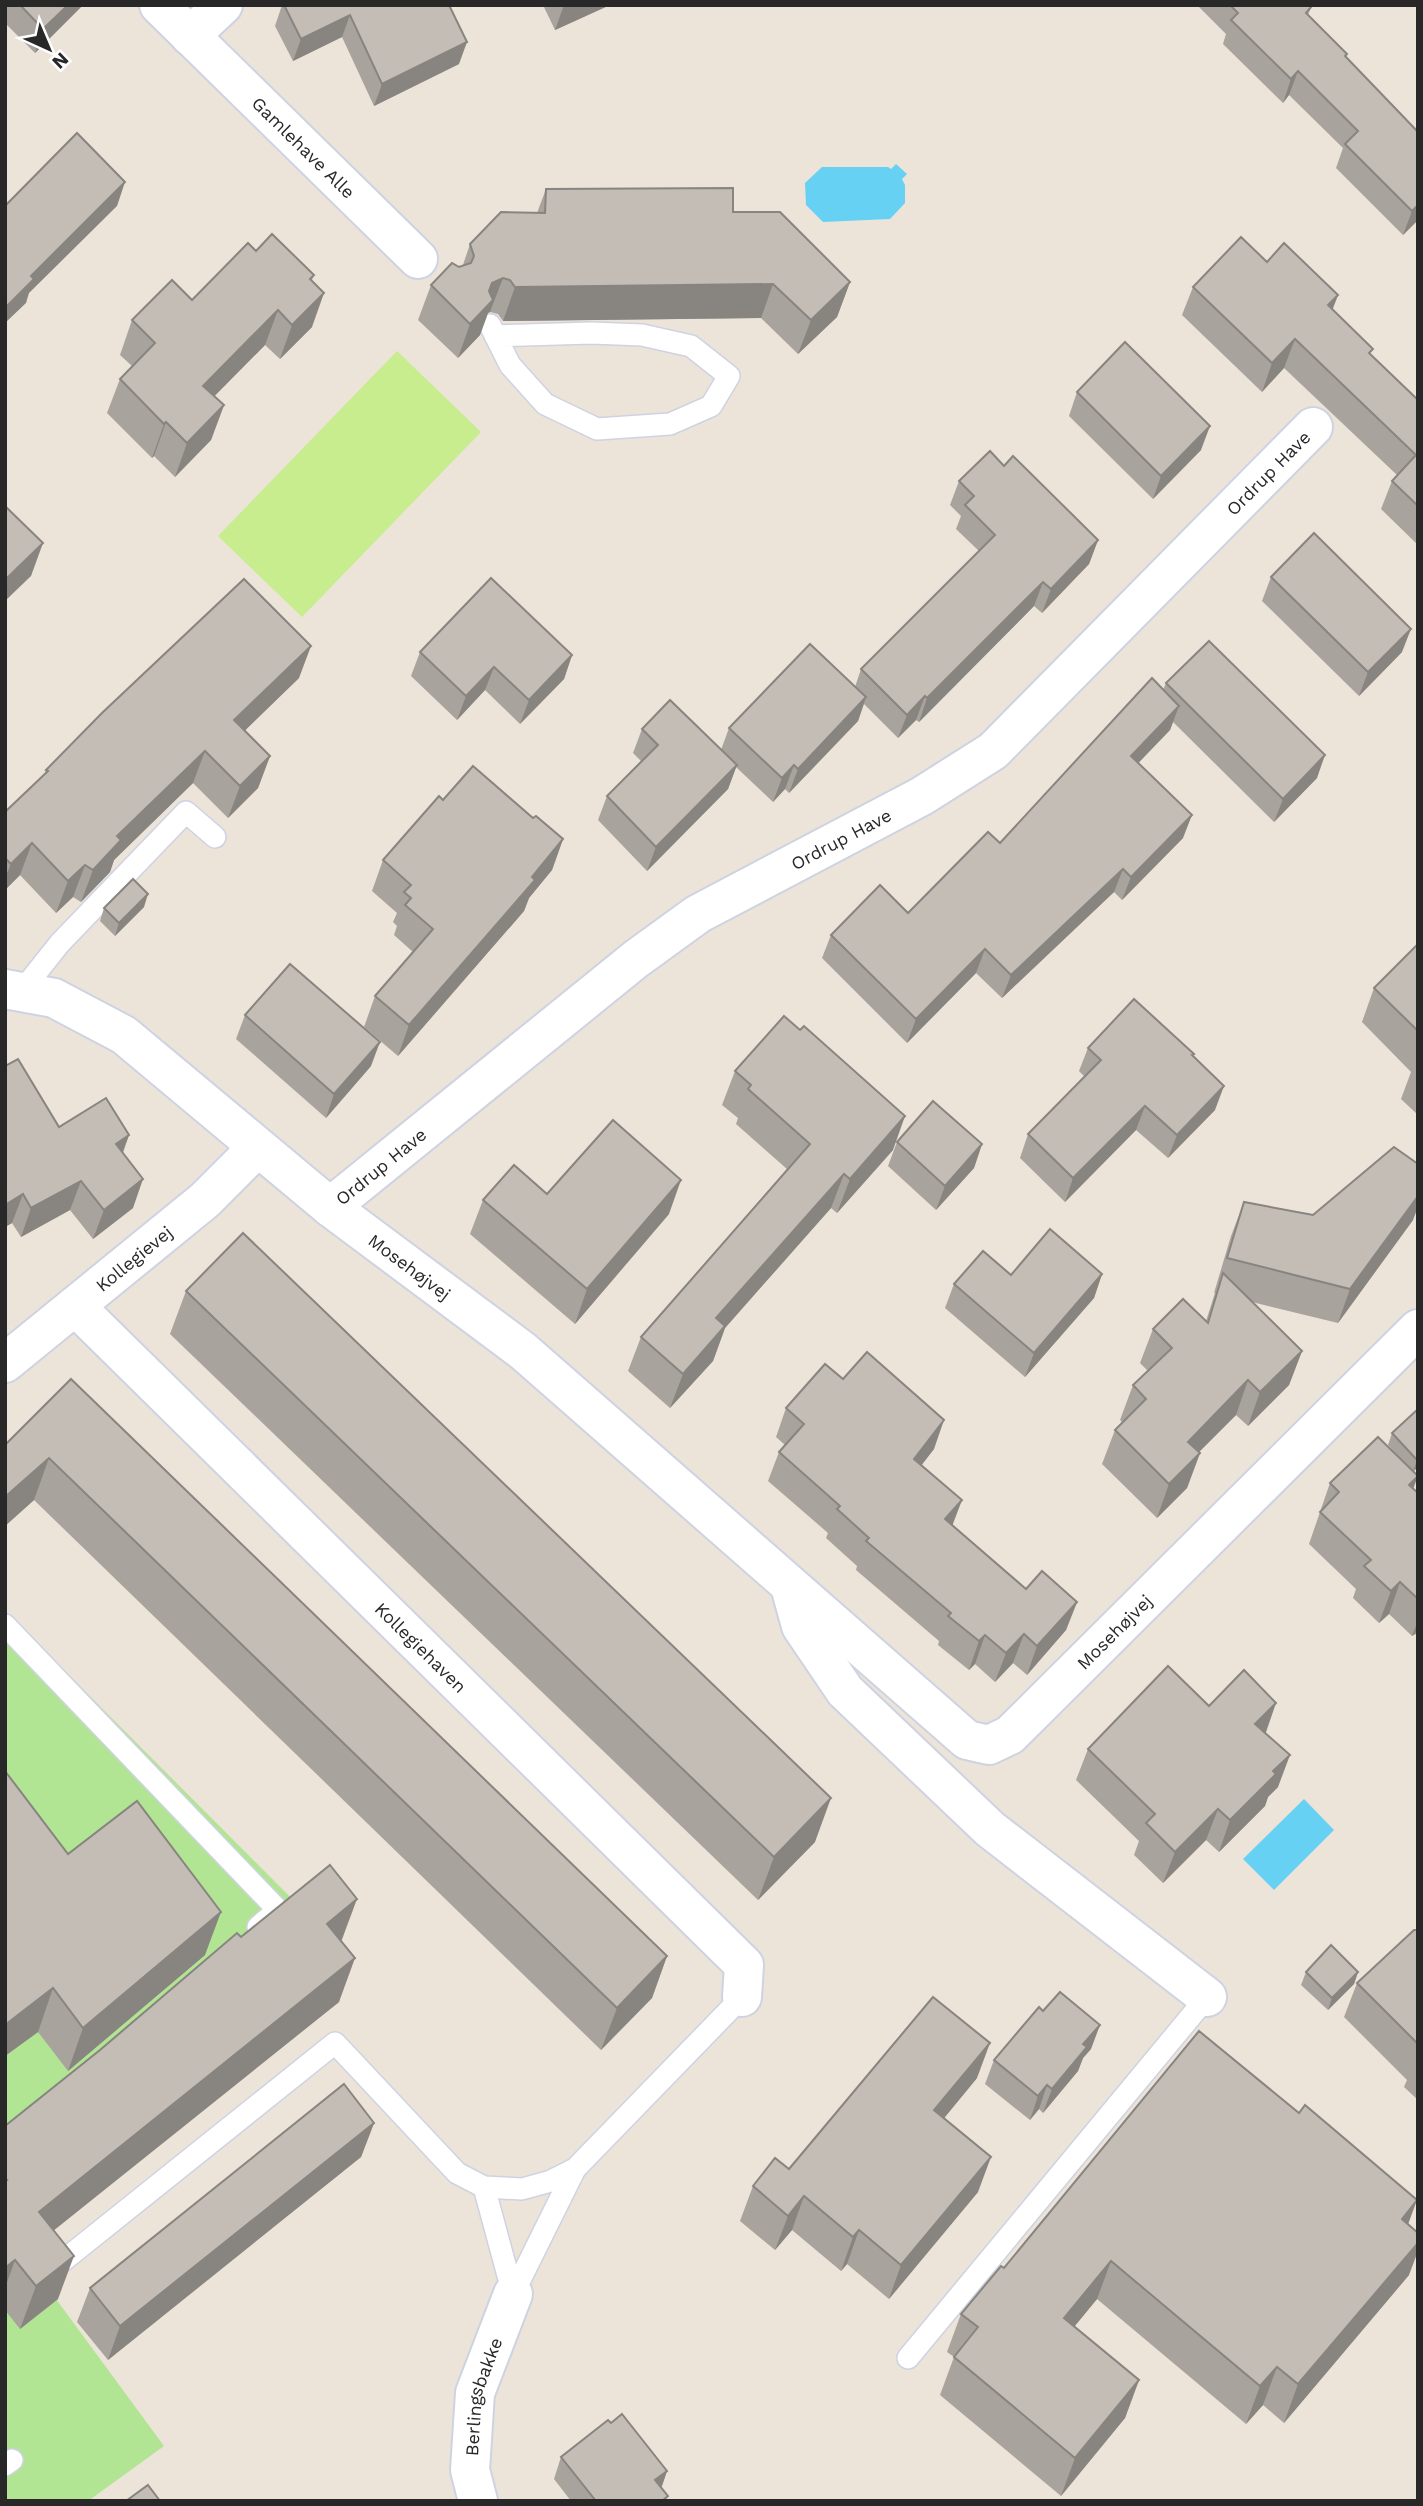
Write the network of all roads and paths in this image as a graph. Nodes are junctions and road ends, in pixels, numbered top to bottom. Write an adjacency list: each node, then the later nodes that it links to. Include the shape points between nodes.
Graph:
1 (159, 5): 3 (street, Gamlehave Alle)
2 (223, 5): 3 (street)
3 (190, 36): 4 (street, Gamlehave Alle)
4 (426, 266)
5 (492, 331): 5 (lane, via 642,335 691,346 729,376 711,406 670,424 597,429 545,404 510,365)
6 (1313, 427): 10 (street, Ordrup Have, via 993,751 922,796 698,915 636,959)
7 (215, 837): 8 (lane, via 186,812)
8 (13, 990): 9 (street, Mosehøjvej, via 54,998 124,1035)
9 (257, 1148): 10 (street, Mosehøjvej); 11 (street, Kollegievej, via 205,1200)
10 (330, 1208): 14 (street, Mosehøjvej, via 523,1351)
11 (75, 1306): 13 (street, Kollegievej); 17 (street, Kollegiehaven, via 744,1965)
12 (1418, 1329): 14 (street, Mosehøjvej, via 1010,1735 989,1745 967,1740)
13 (5, 1363)
14 (789, 1585): 18 (street, via 801,1626 845,1691 990,1829)
15 (5, 1625): 16 (lane, via 278,1910)
16 (247, 1937)
17 (742, 1997): 19 (lane)
18 (1207, 1997): 23 (lane)
19 (575, 2169): 20 (lane, via 522,2189); 22 (lane)
20 (484, 2187): 21 (lane, via 457,2173 335,2043); 22 (lane)
21 (54, 2268)
22 (513, 2294): 24 (street, Berlingsbakke, via 475,2393 470,2470)
23 (908, 2358)
24 (478, 2501)

